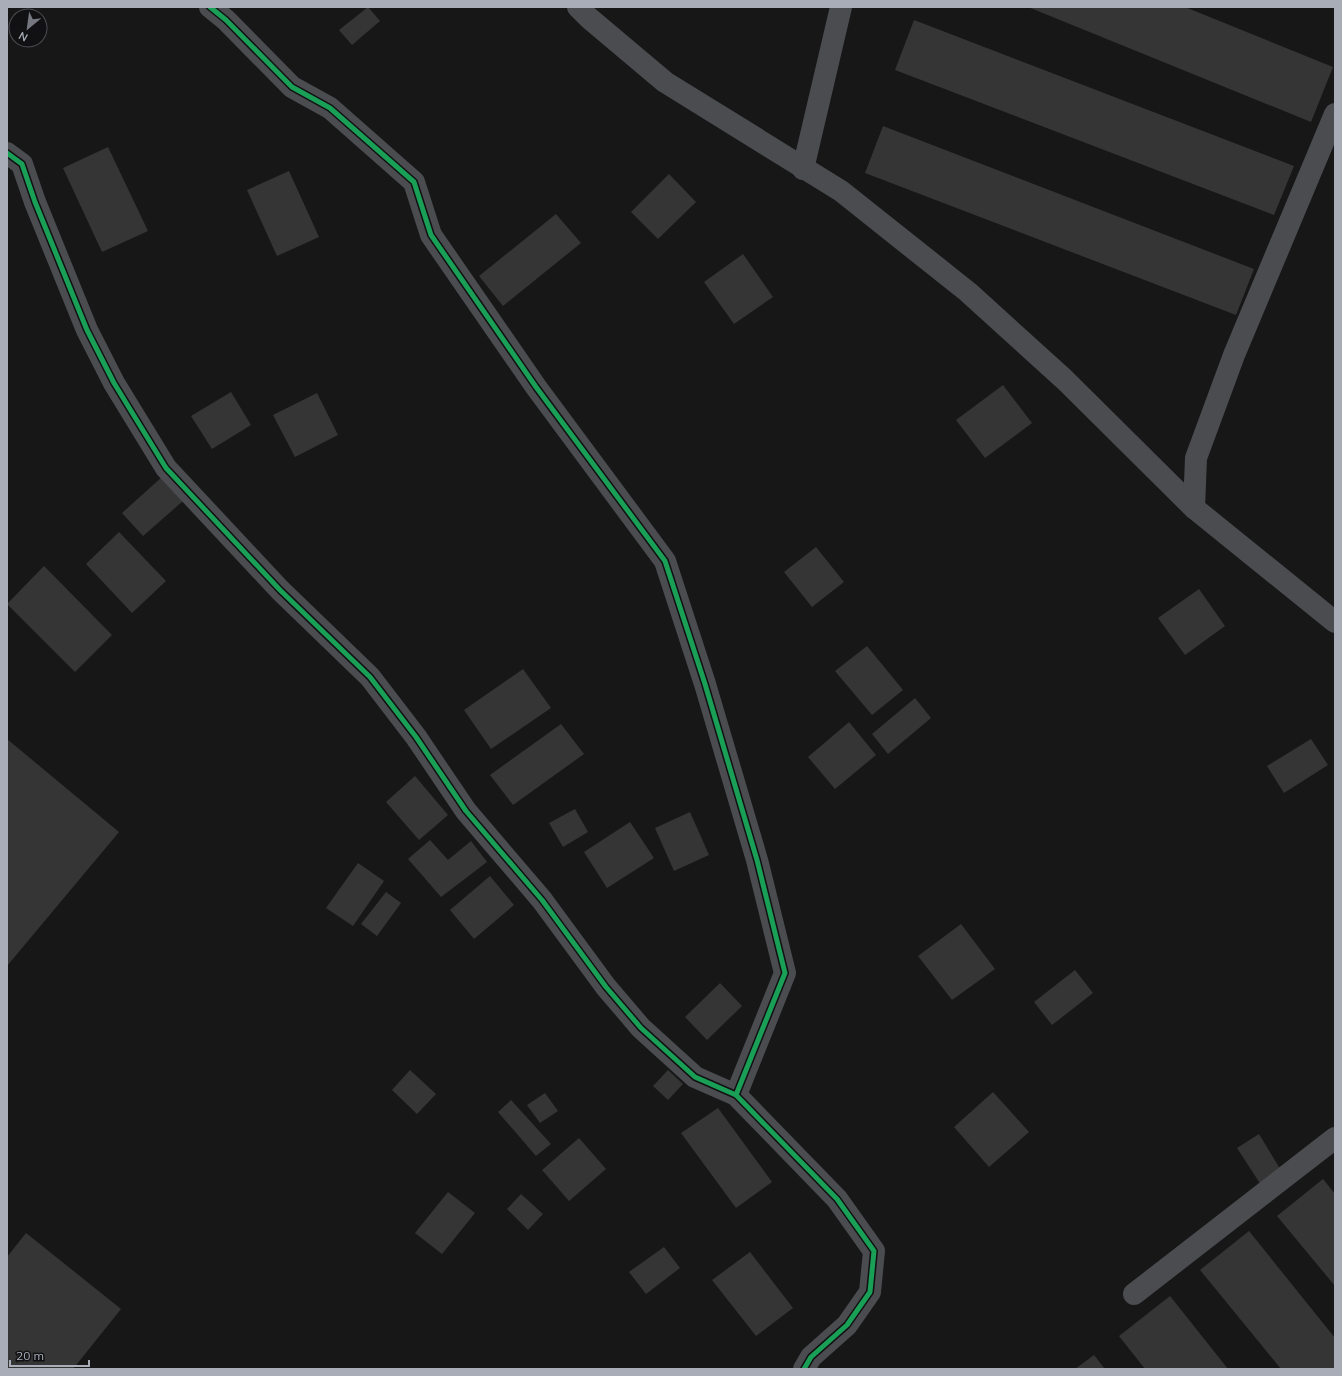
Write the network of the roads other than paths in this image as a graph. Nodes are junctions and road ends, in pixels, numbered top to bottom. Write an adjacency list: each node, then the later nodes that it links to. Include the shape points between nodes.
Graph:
1 (210, 7): 9 (street, via 292,87 330,108 414,182 431,235 536,387 665,561 705,684 757,860 785,973)
2 (578, 7): 6 (street, via 665,82)
3 (841, 7): 6 (street)
4 (1335, 114): 7 (street, via 1234,355 1196,458)
5 (7, 153): 9 (street, via 22,164 87,330 114,383 166,468 280,590 370,678 416,737 466,811 542,900 641,1028 695,1077)
6 (803, 169): 7 (street, via 841,191 968,292 1065,380)
7 (1194, 508): 8 (street)
8 (1335, 622)
9 (736, 1095): 12 (street, via 837,1200 874,1251 870,1292 847,1324 811,1357)
10 (1335, 1138): 11 (street)
11 (1134, 1294)
12 (804, 1369)

